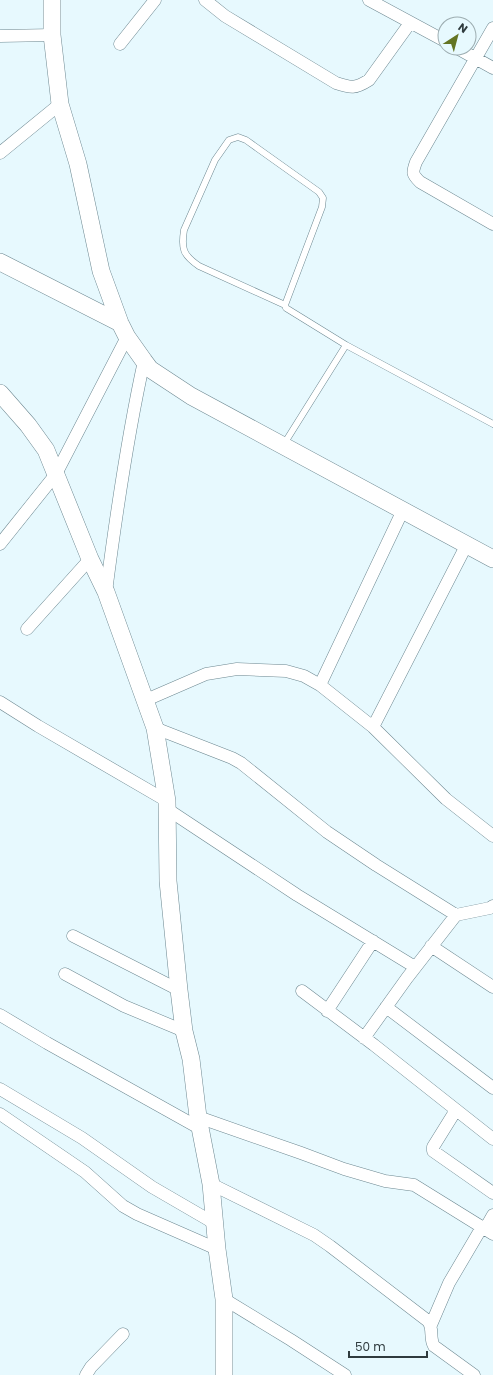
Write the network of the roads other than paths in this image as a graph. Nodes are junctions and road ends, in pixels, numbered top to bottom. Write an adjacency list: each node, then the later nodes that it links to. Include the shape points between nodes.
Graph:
1 (52, 0): 7 (street)
2 (155, 0): 10 (street)
3 (206, 0): 5 (street, via 225,16 336,83 347,87 359,87 369,80)
4 (369, 0): 5 (street)
5 (410, 23): 9 (street)
6 (493, 28): 12 (street)
7 (52, 35): 8 (street); 14 (street)
8 (0, 36)
9 (437, 38)
10 (120, 44)
11 (471, 56): 12 (street)
12 (475, 58): 13 (street); 16 (street, via 412,172 420,182)
13 (493, 68)
14 (60, 104): 15 (street); 19 (street, via 78,164 101,271)
15 (0, 153)
16 (493, 224)
17 (0, 262): 19 (street)
18 (285, 305): 18 (lane, via 199,266 184,252 184,230 215,160 229,140 238,137 246,140 319,192 323,198 322,207); 20 (lane)
19 (123, 330): 21 (street); 25 (street)
20 (346, 345): 23 (lane); 24 (lane)
21 (144, 361): 24 (street, via 150,369 191,396); 31 (street, via 121,483)
22 (0, 393): 25 (street, via 46,450)
23 (493, 424)
24 (283, 445): 26 (street)
25 (56, 474): 27 (street); 29 (street)
26 (402, 510): 28 (street); 33 (street)
27 (0, 544)
28 (467, 544): 30 (street); 36 (street)
29 (90, 559): 31 (street); 32 (street)
30 (493, 559)
31 (106, 592): 34 (street)
32 (27, 629)
33 (320, 685): 34 (street, via 304,676 286,671 237,669 206,674); 36 (street)
34 (146, 700): 37 (street)
35 (0, 702): 38 (street)
36 (373, 727): 39 (street, via 446,799)
37 (155, 728): 38 (street); 41 (street, via 236,760 327,832)
38 (167, 805): 43 (street, via 297,895); 48 (street, via 168,881)
39 (493, 836)
40 (493, 906): 41 (street)
41 (456, 914): 44 (street)
42 (73, 936): 48 (street)
43 (373, 941): 45 (street); 51 (street)
44 (431, 946): 45 (street); 47 (street)
45 (415, 967): 50 (street)
46 (65, 974): 53 (street, via 124,1006)
47 (493, 987)
48 (179, 990): 53 (street)
49 (302, 992): 51 (street)
50 (386, 1007): 54 (street); 55 (street)
51 (327, 1011): 54 (street)
52 (0, 1015): 59 (street, via 46,1043)
53 (184, 1031): 59 (street, via 191,1059)
54 (364, 1038): 57 (street)
55 (493, 1088)
56 (0, 1089): 64 (street, via 82,1138 152,1187)
57 (456, 1110): 60 (street); 62 (street, via 432,1151)
58 (0, 1114): 66 (street, via 85,1172 123,1206)
59 (199, 1123): 61 (street); 65 (street, via 301,1153 344,1169 386,1181 414,1185)
60 (493, 1139)
61 (211, 1184): 64 (street); 68 (street, via 299,1227 330,1246)
62 (493, 1193)
63 (493, 1215): 65 (street)
64 (214, 1223): 66 (street)
65 (486, 1230): 68 (street, via 450,1283)
66 (217, 1249): 67 (street)
67 (224, 1299): 71 (street); 72 (street)
68 (431, 1325): 73 (street, via 434,1346)
69 (123, 1334): 70 (street)
70 (86, 1375)
71 (224, 1375)
72 (345, 1375)
73 (474, 1375)

